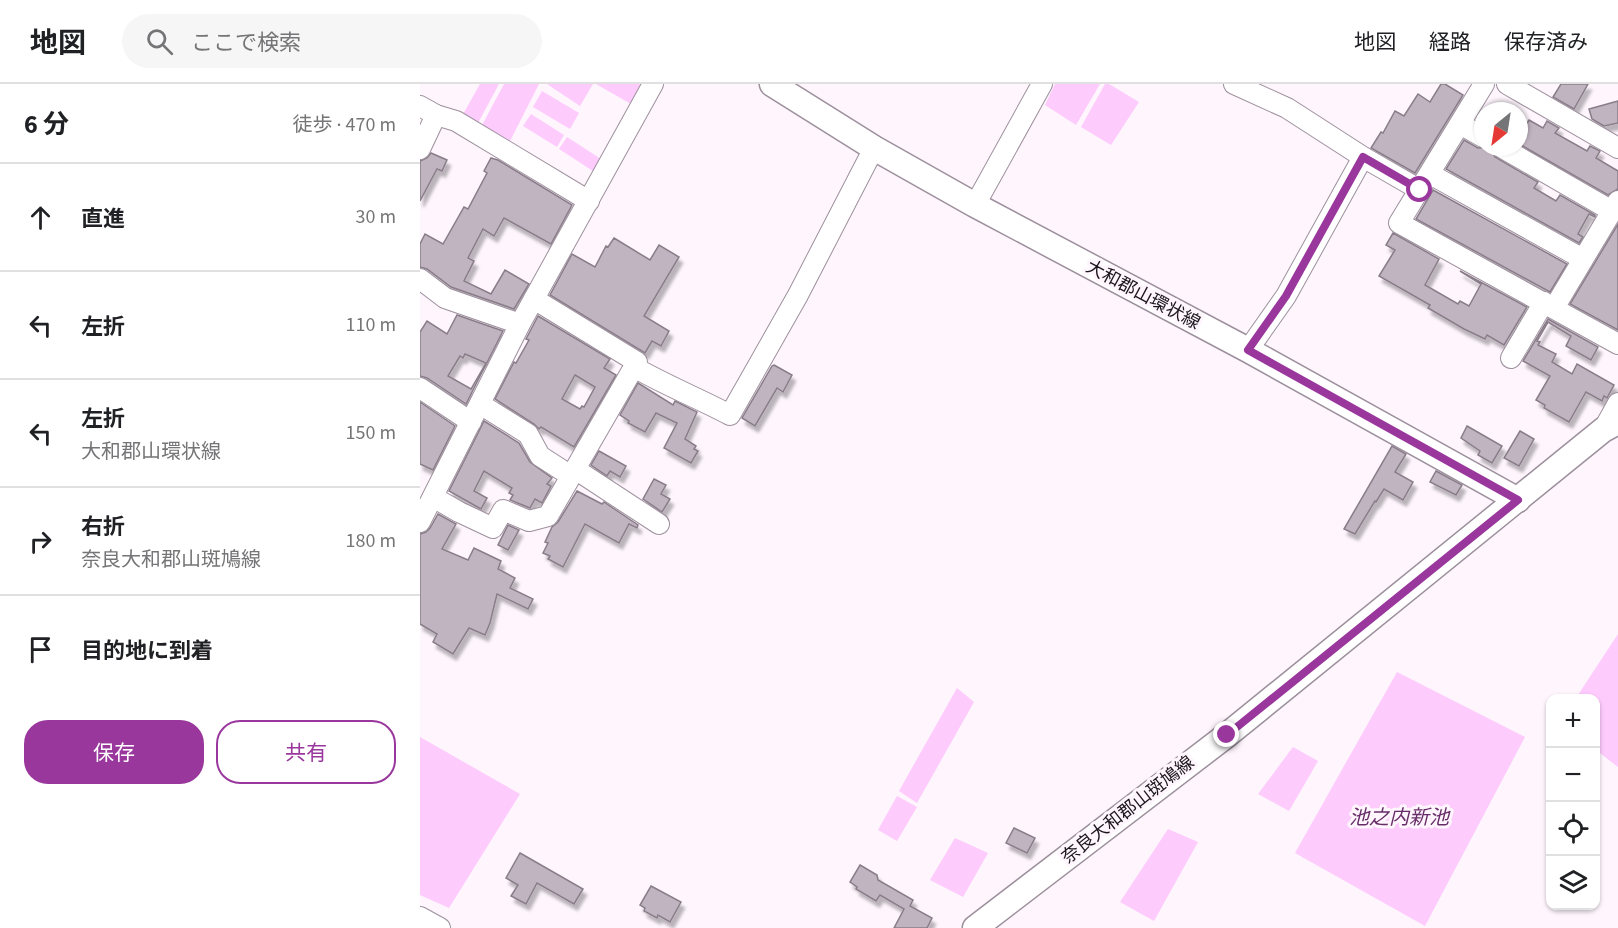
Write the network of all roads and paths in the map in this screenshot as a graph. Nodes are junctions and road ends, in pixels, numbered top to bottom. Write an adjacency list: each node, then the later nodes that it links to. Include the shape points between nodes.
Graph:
1 (653, 84): 16 (street)
2 (772, 84): 10 (main road, 大和郡山環状線)
3 (1042, 84): 17 (street)
4 (1234, 84): 14 (street, via 1287,108)
5 (1484, 84): 8 (street)
6 (1507, 84): 11 (street)
7 (428, 111): 12 (street); 16 (street, via 456,121)
8 (1460, 124): 9 (street); 15 (street)
9 (1474, 131)
10 (874, 148): 17 (main road, 大和郡山環状線); 27 (street, via 730,415)
11 (1618, 148)
12 (420, 149)
13 (1515, 156): 18 (street)
14 (1363, 157): 15 (street); 25 (street, via 1286,296)
15 (1425, 182): 19 (street); 22 (street, via 1399,223)
16 (589, 201): 21 (street)
17 (975, 205): 25 (main road, 大和郡山環状線)
18 (1613, 218): 19 (street)
19 (1583, 259): 22 (street)
20 (420, 279): 23 (street, via 445,298)
21 (534, 299): 23 (street); 27 (street, via 637,362)
22 (1549, 305): 24 (street); 26 (street)
23 (520, 324): 30 (street)
24 (1618, 344)
25 (1248, 350): 35 (main road, 大和郡山環状線)
26 (1511, 358)
27 (634, 367): 33 (street)
28 (420, 388): 31 (street)
29 (1618, 403): 32 (street)
30 (480, 404): 31 (street); 33 (street, via 528,434 540,456)
31 (471, 422): 34 (street)
32 (1610, 426): 35 (main road, 奈良大和郡山斑鳩線)
33 (573, 472): 34 (street, via 548,516 529,521 503,510 493,528); 37 (street)
34 (433, 496): 36 (street)
35 (1518, 500): 40 (main road, 奈良大和郡山斑鳩線, via 1227,735)
36 (420, 522)
37 (659, 524)
38 (420, 917): 39 (street)
39 (440, 928)
40 (975, 928)

